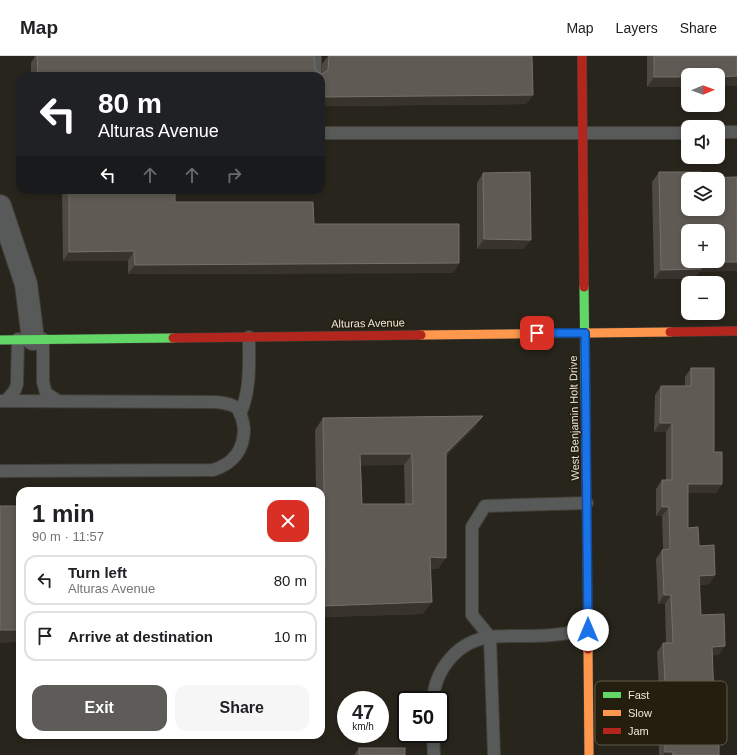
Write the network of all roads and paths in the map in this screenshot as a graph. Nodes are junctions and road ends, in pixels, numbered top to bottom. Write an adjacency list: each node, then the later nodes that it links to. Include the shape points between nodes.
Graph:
1 (315, 56): 3 (lane)
2 (582, 56): 8 (street, West Benjamin Holt Drive)
3 (315, 72)
4 (725, 132): 5 (lane)
5 (737, 132)
6 (325, 133): 8 (lane)
7 (681, 133): 8 (lane)
8 (583, 134): 11 (street, West Benjamin Holt Drive)
9 (0, 206): 13 (street, via 26,284)
10 (737, 331): 11 (street, Alturas Avenue)
11 (585, 333): 12 (street, Alturas Avenue); 19 (street, West Benjamin Holt Drive)
12 (249, 337): 13 (street, Alturas Avenue); 17 (lane, via 248,389)
13 (31, 339): 14 (street, Alturas Avenue); 15 (lane, via 15,390); 16 (lane, via 46,393)
14 (0, 340)
15 (3, 401): 16 (lane)
16 (58, 401): 17 (lane, via 216,402 236,408)
17 (240, 414): 18 (lane, via 244,425 242,447 228,464 212,470)
18 (0, 471)
19 (587, 503): 20 (street, West Benjamin Holt Drive); 21 (lane, via 485,506 472,527 472,615)
20 (588, 630): 21 (lane, via 552,635); 26 (street, West Benjamin Holt Drive)
21 (490, 637): 22 (lane, via 464,646 449,659 439,674); 25 (lane)
22 (435, 691)
23 (434, 743): 24 (lane)
24 (434, 755)
25 (494, 755)
26 (590, 755)

